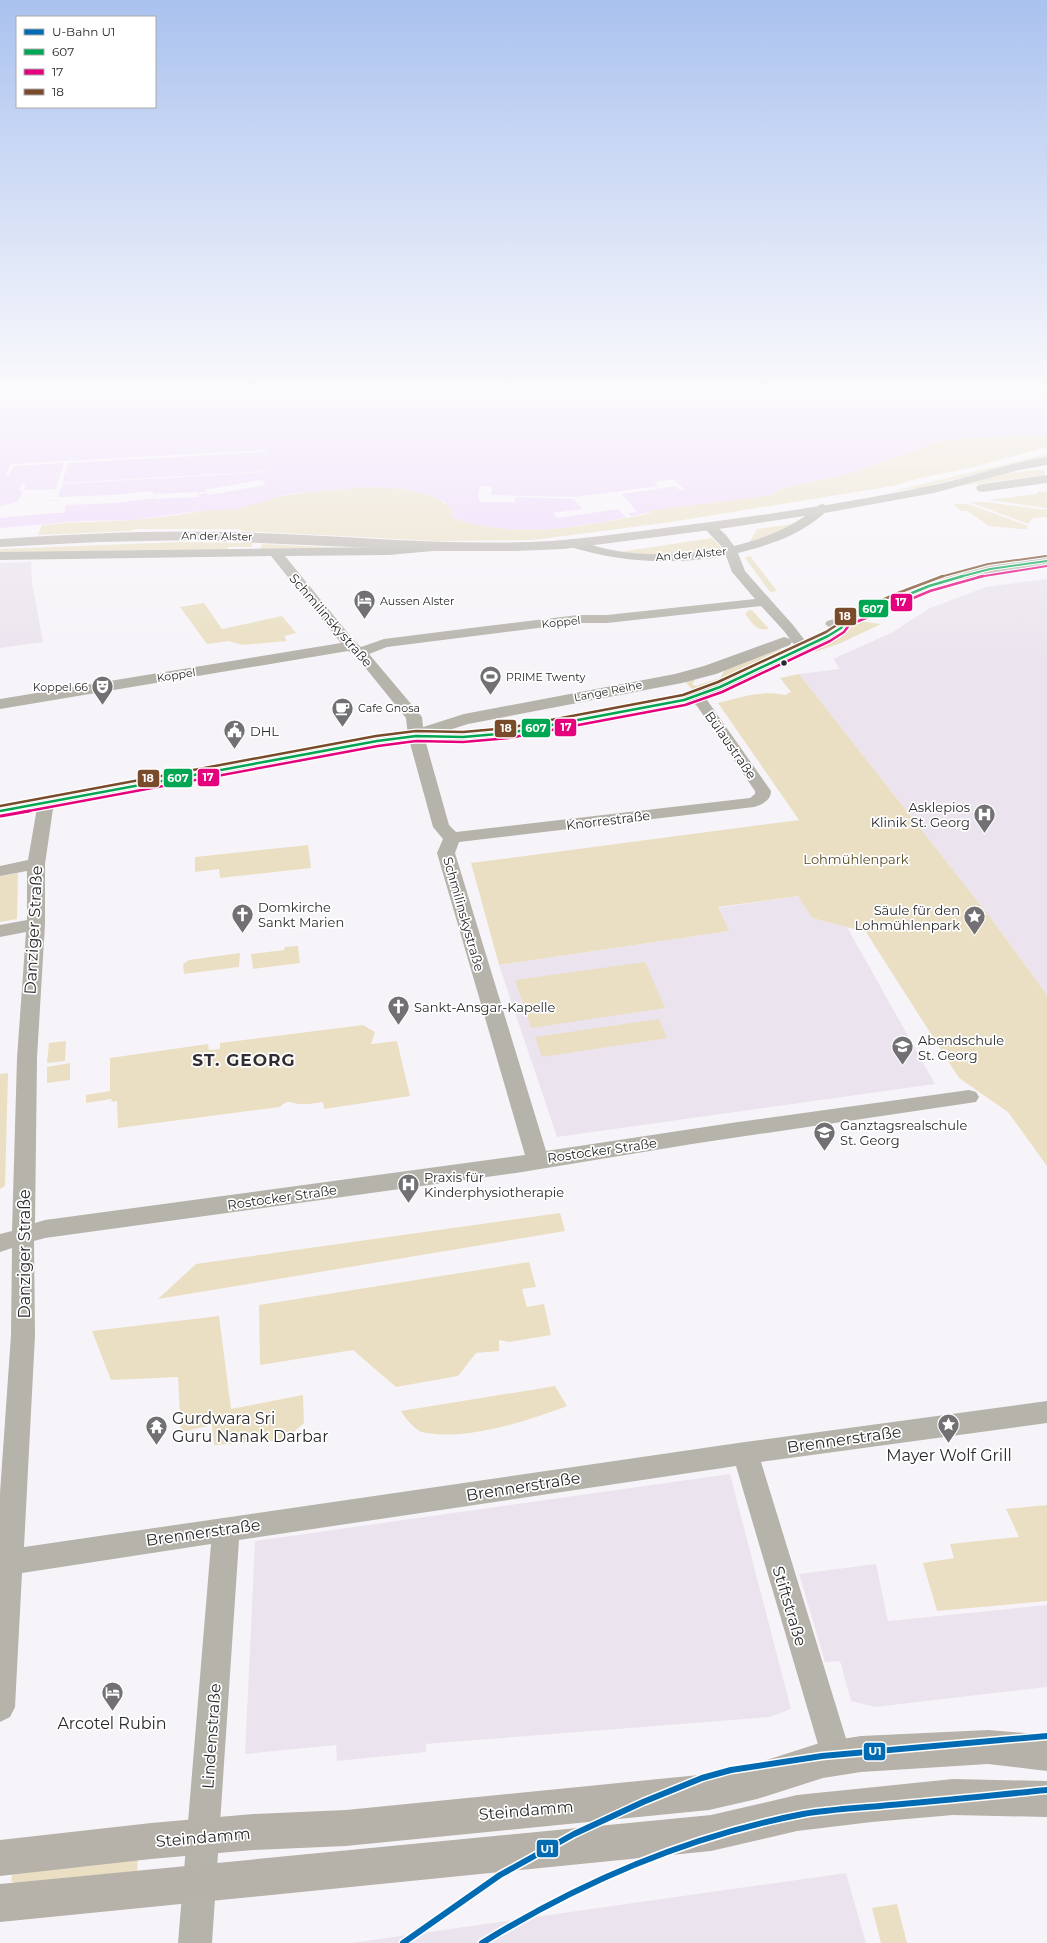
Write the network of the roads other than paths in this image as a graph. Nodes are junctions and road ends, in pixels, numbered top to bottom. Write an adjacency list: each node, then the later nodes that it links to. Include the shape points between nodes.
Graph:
1 (969, 480): 5 (main road, An der Alster)
2 (1042, 480): 4 (main road, An der Alster)
3 (1047, 488): 4 (main road, An der Alster)
4 (898, 500): 5 (main road, An der Alster)
5 (825, 508): 6 (main road, An der Alster); 10 (street, An der Alster, via 799,527 773,539)
6 (709, 526): 8 (main road, An der Alster); 10 (street, via 719,534)
7 (0, 543): 9 (main road, An der Alster, via 191,535)
8 (573, 543): 9 (main road, An der Alster); 10 (street, An der Alster, via 617,555 648,558 692,557)
9 (434, 546): 11 (street, An der Alster, via 389,551)
10 (731, 551): 14 (street, via 737,570)
11 (275, 553): 12 (street, An der Alster); 16 (street, Schmilinskystraße)
12 (0, 556)
13 (1047, 561): 15 (street, via 988,569 955,577 846,621 841,628)
14 (763, 602): 15 (street); 16 (street, Koppel, via 607,619 578,619)
15 (800, 642): 17 (street, Lange Reihe, via 720,687); 19 (street, Lange Reihe, via 676,679)
16 (355, 649): 18 (street, Koppel); 20 (street, Schmilinskystraße, via 414,717)
17 (695, 697): 21 (street, Lange Reihe, via 510,733); 22 (street, Bülaustraße, via 702,703 763,791)
18 (0, 704)
19 (464, 719): 20 (street, Lange Reihe); 21 (street, via 459,727)
20 (416, 736): 21 (street, Lange Reihe); 23 (street, Lange Reihe, via 291,756); 25 (street, Schmilinskystraße, via 441,826)
21 (475, 736)
22 (763, 796): 25 (street, Knorrestraße, via 754,802)
23 (46, 802): 24 (street, Lange Reihe); 26 (street, Danziger Straße)
24 (0, 811)
25 (452, 838): 31 (street, Schmilinskystraße, via 446,853)
26 (36, 864): 27 (street); 28 (street, Danziger Straße)
27 (0, 871)
28 (36, 924): 29 (street); 32 (street, Danziger Straße, via 29,1022)
29 (0, 931)
30 (969, 1097): 31 (street, Rostocker Straße, via 596,1153)
31 (537, 1159): 32 (street, Rostocker Straße, via 516,1165 45,1230)
32 (23, 1236): 33 (street, Rostocker Straße); 37 (street, Danziger Straße, via 23,1335 15,1486)
33 (0, 1243)
34 (1047, 1412): 35 (street, Brennerstraße)
35 (745, 1452): 36 (street, Brennerstraße); 40 (street, Stiftstraße)
36 (226, 1529): 37 (street, Brennerstraße); 42 (street, Lindenstraße)
37 (4, 1563): 38 (street, Danziger Straße, via 4,1655)
38 (0, 1707)
39 (1047, 1753): 40 (main road, Steindamm, via 988,1747 882,1752)
40 (837, 1758): 42 (main road, Steindamm, via 709,1792 346,1828)
41 (1047, 1799): 44 (main road, via 953,1797 880,1803 797,1813 711,1832)
42 (203, 1836): 43 (main road, Steindamm); 44 (street, Lindenstraße)
43 (0, 1858)
44 (200, 1882): 45 (main road); 46 (street, Lindenstraße)
45 (0, 1903)
46 (195, 1943)

